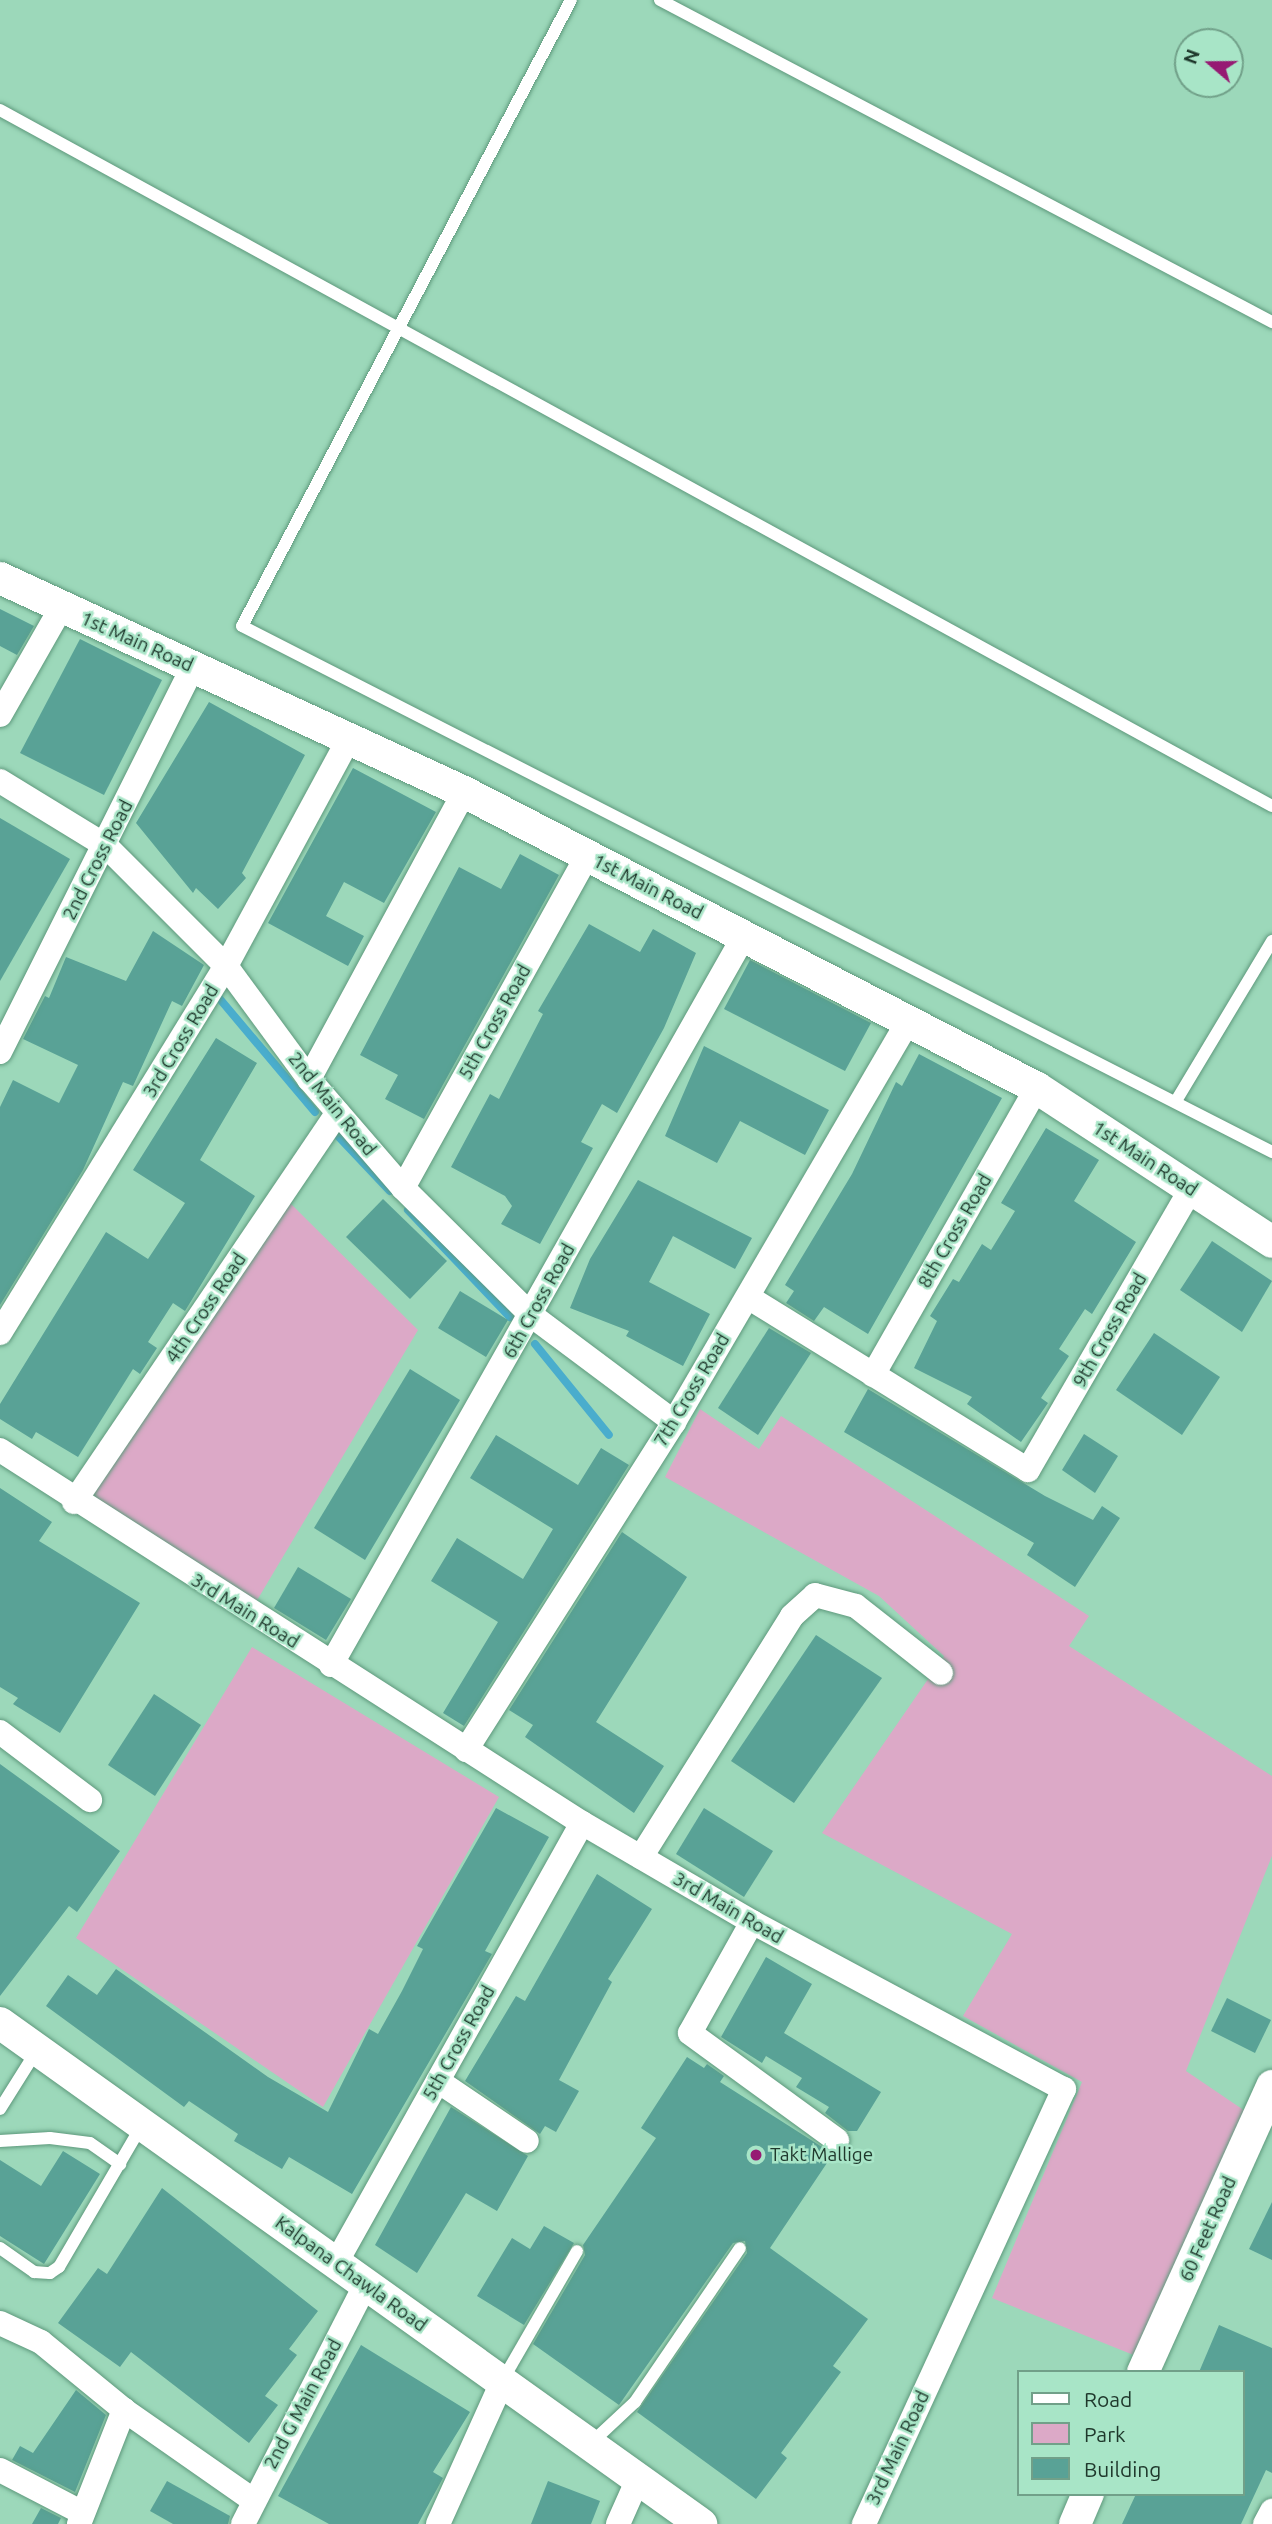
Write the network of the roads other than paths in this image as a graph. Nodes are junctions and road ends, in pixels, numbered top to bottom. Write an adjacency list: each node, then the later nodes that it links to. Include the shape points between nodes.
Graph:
1 (570, 0): 5 (lane)
2 (660, 0): 4 (lane)
3 (0, 110): 5 (lane)
4 (1272, 322)
5 (399, 328): 13 (lane); 23 (lane, via 242,626)
6 (0, 578): 7 (street, 1st Main Road)
7 (61, 608): 8 (street, 1st Main Road); 9 (street)
8 (194, 667): 10 (street, 1st Main Road); 14 (street, 2nd Cross Road)
9 (0, 715)
10 (348, 740): 12 (street, 1st Main Road); 18 (street, 3rd Cross Road)
11 (0, 781): 14 (street, 2nd Main Road)
12 (464, 792): 15 (street, 1st Main Road); 21 (street)
13 (1272, 806)
14 (106, 846): 18 (street, 2nd Main Road); 20 (street, 2nd Cross Road)
15 (587, 856): 16 (street, 1st Main Road); 26 (street, 5th Cross Road)
16 (744, 936): 19 (street, 1st Main Road); 30 (street, 6th Cross Road)
17 (1272, 941): 23 (lane)
18 (226, 966): 21 (street, 2nd Main Road); 31 (street, 3rd Cross Road)
19 (907, 1024): 22 (street, 1st Main Road); 29 (street, 7th Cross Road)
20 (0, 1052)
21 (309, 1079): 24 (street, 2nd Main Road)
22 (1037, 1087): 27 (street, 1st Main Road); 32 (street, 8th Cross Road)
23 (1176, 1101): 25 (lane)
24 (337, 1113): 26 (street, 2nd Main Road); 35 (street, 4th Cross Road)
25 (1272, 1152)
26 (403, 1188): 30 (street, 2nd Main Road)
27 (1191, 1189): 28 (street, 1st Main Road); 32 (street, 9th Cross Road, via 1028,1470)
28 (1272, 1242)
29 (748, 1297): 32 (street); 33 (street, 7th Cross Road)
30 (531, 1315): 33 (street, 2nd Main Road); 36 (street, 6th Cross Road)
31 (0, 1333)
32 (873, 1374)
33 (674, 1422): 39 (street, 7th Cross Road)
34 (0, 1450): 35 (street, 3rd Main Road)
35 (75, 1502): 36 (street, 3rd Main Road)
36 (331, 1665): 39 (street, 3rd Main Road)
37 (941, 1673): 42 (street, via 856,1606 816,1595 792,1616)
38 (0, 1732): 40 (street)
39 (466, 1750): 41 (street, 3rd Main Road)
40 (90, 1800)
41 (582, 1824): 42 (street, 3rd Main Road); 46 (street, 5th Cross Road)
42 (641, 1857): 43 (street, 3rd Main Road)
43 (752, 1922): 50 (street, via 690,2033); 74 (street, 3rd Main Road, via 1064,2089)
44 (0, 2023): 45 (street, Kalpana Chawla Road)
45 (37, 2049): 48 (lane); 49 (street, Kalpana Chawla Road)
46 (438, 2081): 52 (street); 57 (street, 5th Cross Road)
47 (1272, 2086): 60 (street, 60 Feet Road)
48 (0, 2109)
49 (142, 2124): 53 (lane); 57 (street, Kalpana Chawla Road)
50 (837, 2140)
51 (0, 2141): 53 (lane, via 50,2138 90,2143)
52 (527, 2141)
53 (120, 2164): 54 (lane, via 50,2273 34,2272)
54 (0, 2248)
55 (740, 2248): 63 (lane, via 635,2402)
56 (577, 2251): 61 (lane)
57 (336, 2263): 58 (street, Kalpana Chawla Road)
58 (366, 2284): 61 (street, Kalpana Chawla Road); 67 (street, 2nd G Main Road)
59 (0, 2323): 62 (street, via 40,2342)
60 (1144, 2370)
61 (502, 2382): 63 (street, Kalpana Chawla Road); 71 (street)
62 (124, 2410): 67 (street); 69 (street)
63 (590, 2445): 65 (street, Kalpana Chawla Road)
64 (0, 2470): 69 (street)
65 (638, 2479): 72 (street); 73 (street, Kalpana Chawla Road)
66 (1087, 2496): 75 (street)
67 (253, 2500): 70 (street, 2nd G Main Road)
68 (1272, 2511): 76 (street)
69 (81, 2519)
70 (243, 2524)
71 (438, 2524)
72 (618, 2524)
73 (701, 2524)
74 (863, 2524)
75 (1074, 2524)
76 (1265, 2524)

